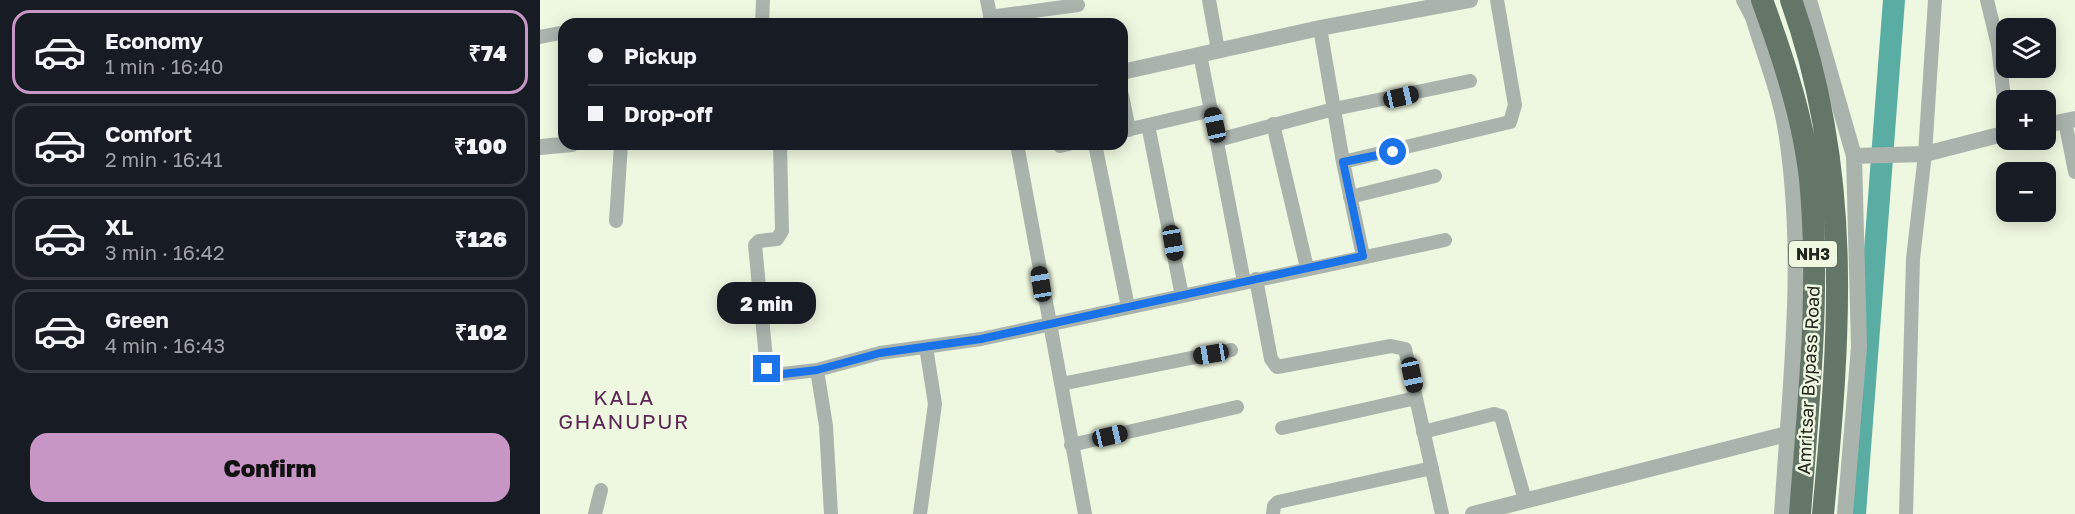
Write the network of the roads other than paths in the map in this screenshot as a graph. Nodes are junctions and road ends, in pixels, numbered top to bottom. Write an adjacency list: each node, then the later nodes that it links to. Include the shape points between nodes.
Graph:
1 (763, 0): 13 (street)
2 (987, 0): 14 (street)
3 (1209, 0): 19 (street)
4 (1470, 0): 16 (street)
5 (1497, 0): 40 (street, via 1515,105 1510,123)
6 (1744, 0): 60 (street, via 1753,17 1786,129 1797,306)
7 (1762, 0): 73 (highway, Amritsar Bypass Road / NH3, via 1798,117 1811,188 1813,319)
8 (1791, 0): 74 (highway, Amritsar Bypass Road / NH3, via 1820,98 1832,166 1837,232 1835,368)
9 (1809, 0): 39 (street)
10 (1935, 0): 38 (street)
11 (1987, 0): 23 (street)
12 (1078, 4): 15 (street)
13 (762, 18)
14 (991, 18)
15 (1002, 18)
16 (1320, 28): 19 (street); 24 (street)
17 (558, 33): 18 (street)
18 (540, 37)
19 (1218, 50): 20 (street)
20 (1200, 54): 21 (street); 25 (street)
21 (1128, 71)
22 (1470, 81): 24 (street)
23 (2003, 90)
24 (1334, 109): 27 (street); 40 (street)
25 (1212, 110): 28 (street); 31 (street)
26 (2070, 120): 41 (street)
27 (1273, 124): 31 (street); 47 (street)
28 (1148, 125): 29 (street); 49 (street)
29 (1128, 130)
30 (1996, 136): 38 (street)
31 (1218, 140): 48 (street)
32 (558, 145): 33 (street)
33 (540, 147)
34 (621, 150): 44 (street)
35 (780, 150): 54 (street, via 782,231 777,239 755,245 767,369 774,375)
36 (1018, 150): 51 (street)
37 (1096, 150): 50 (street)
38 (1925, 154): 39 (street); 76 (street, via 1913,259)
39 (1858, 155): 75 (street, via 1859,347)
40 (1343, 162): 43 (street)
41 (2075, 172)
42 (1435, 176): 43 (street)
43 (1350, 197): 46 (street)
44 (616, 221)
45 (1446, 240): 46 (street)
46 (1363, 256): 47 (street)
47 (1307, 268): 48 (street)
48 (1250, 280): 49 (street); 56 (street, via 1271,359 1277,367 1401,346 1407,353)
49 (1182, 296): 50 (street)
50 (1128, 307): 51 (street)
51 (1049, 324): 52 (street); 55 (street)
52 (926, 347): 54 (street, via 880,353); 67 (street, via 935,404)
53 (1231, 350): 55 (street)
54 (817, 370): 66 (street, via 826,426)
55 (1061, 384): 61 (street)
56 (1416, 398): 58 (street); 59 (street)
57 (1237, 407): 61 (street)
58 (1282, 428)
59 (1423, 432): 62 (street); 64 (street, via 1494,414 1502,416)
60 (1786, 434): 64 (street); 72 (street)
61 (1071, 445): 68 (street)
62 (1432, 468): 69 (street, via 1278,502); 70 (street)
63 (601, 490): 65 (street)
64 (1525, 500): 71 (street)
65 (595, 514)
66 (831, 514)
67 (920, 514)
68 (1085, 514)
69 (1273, 514)
70 (1442, 514)
71 (1473, 514)
72 (1782, 514)
73 (1800, 514)
74 (1823, 514)
75 (1845, 514)
76 (1906, 514)

